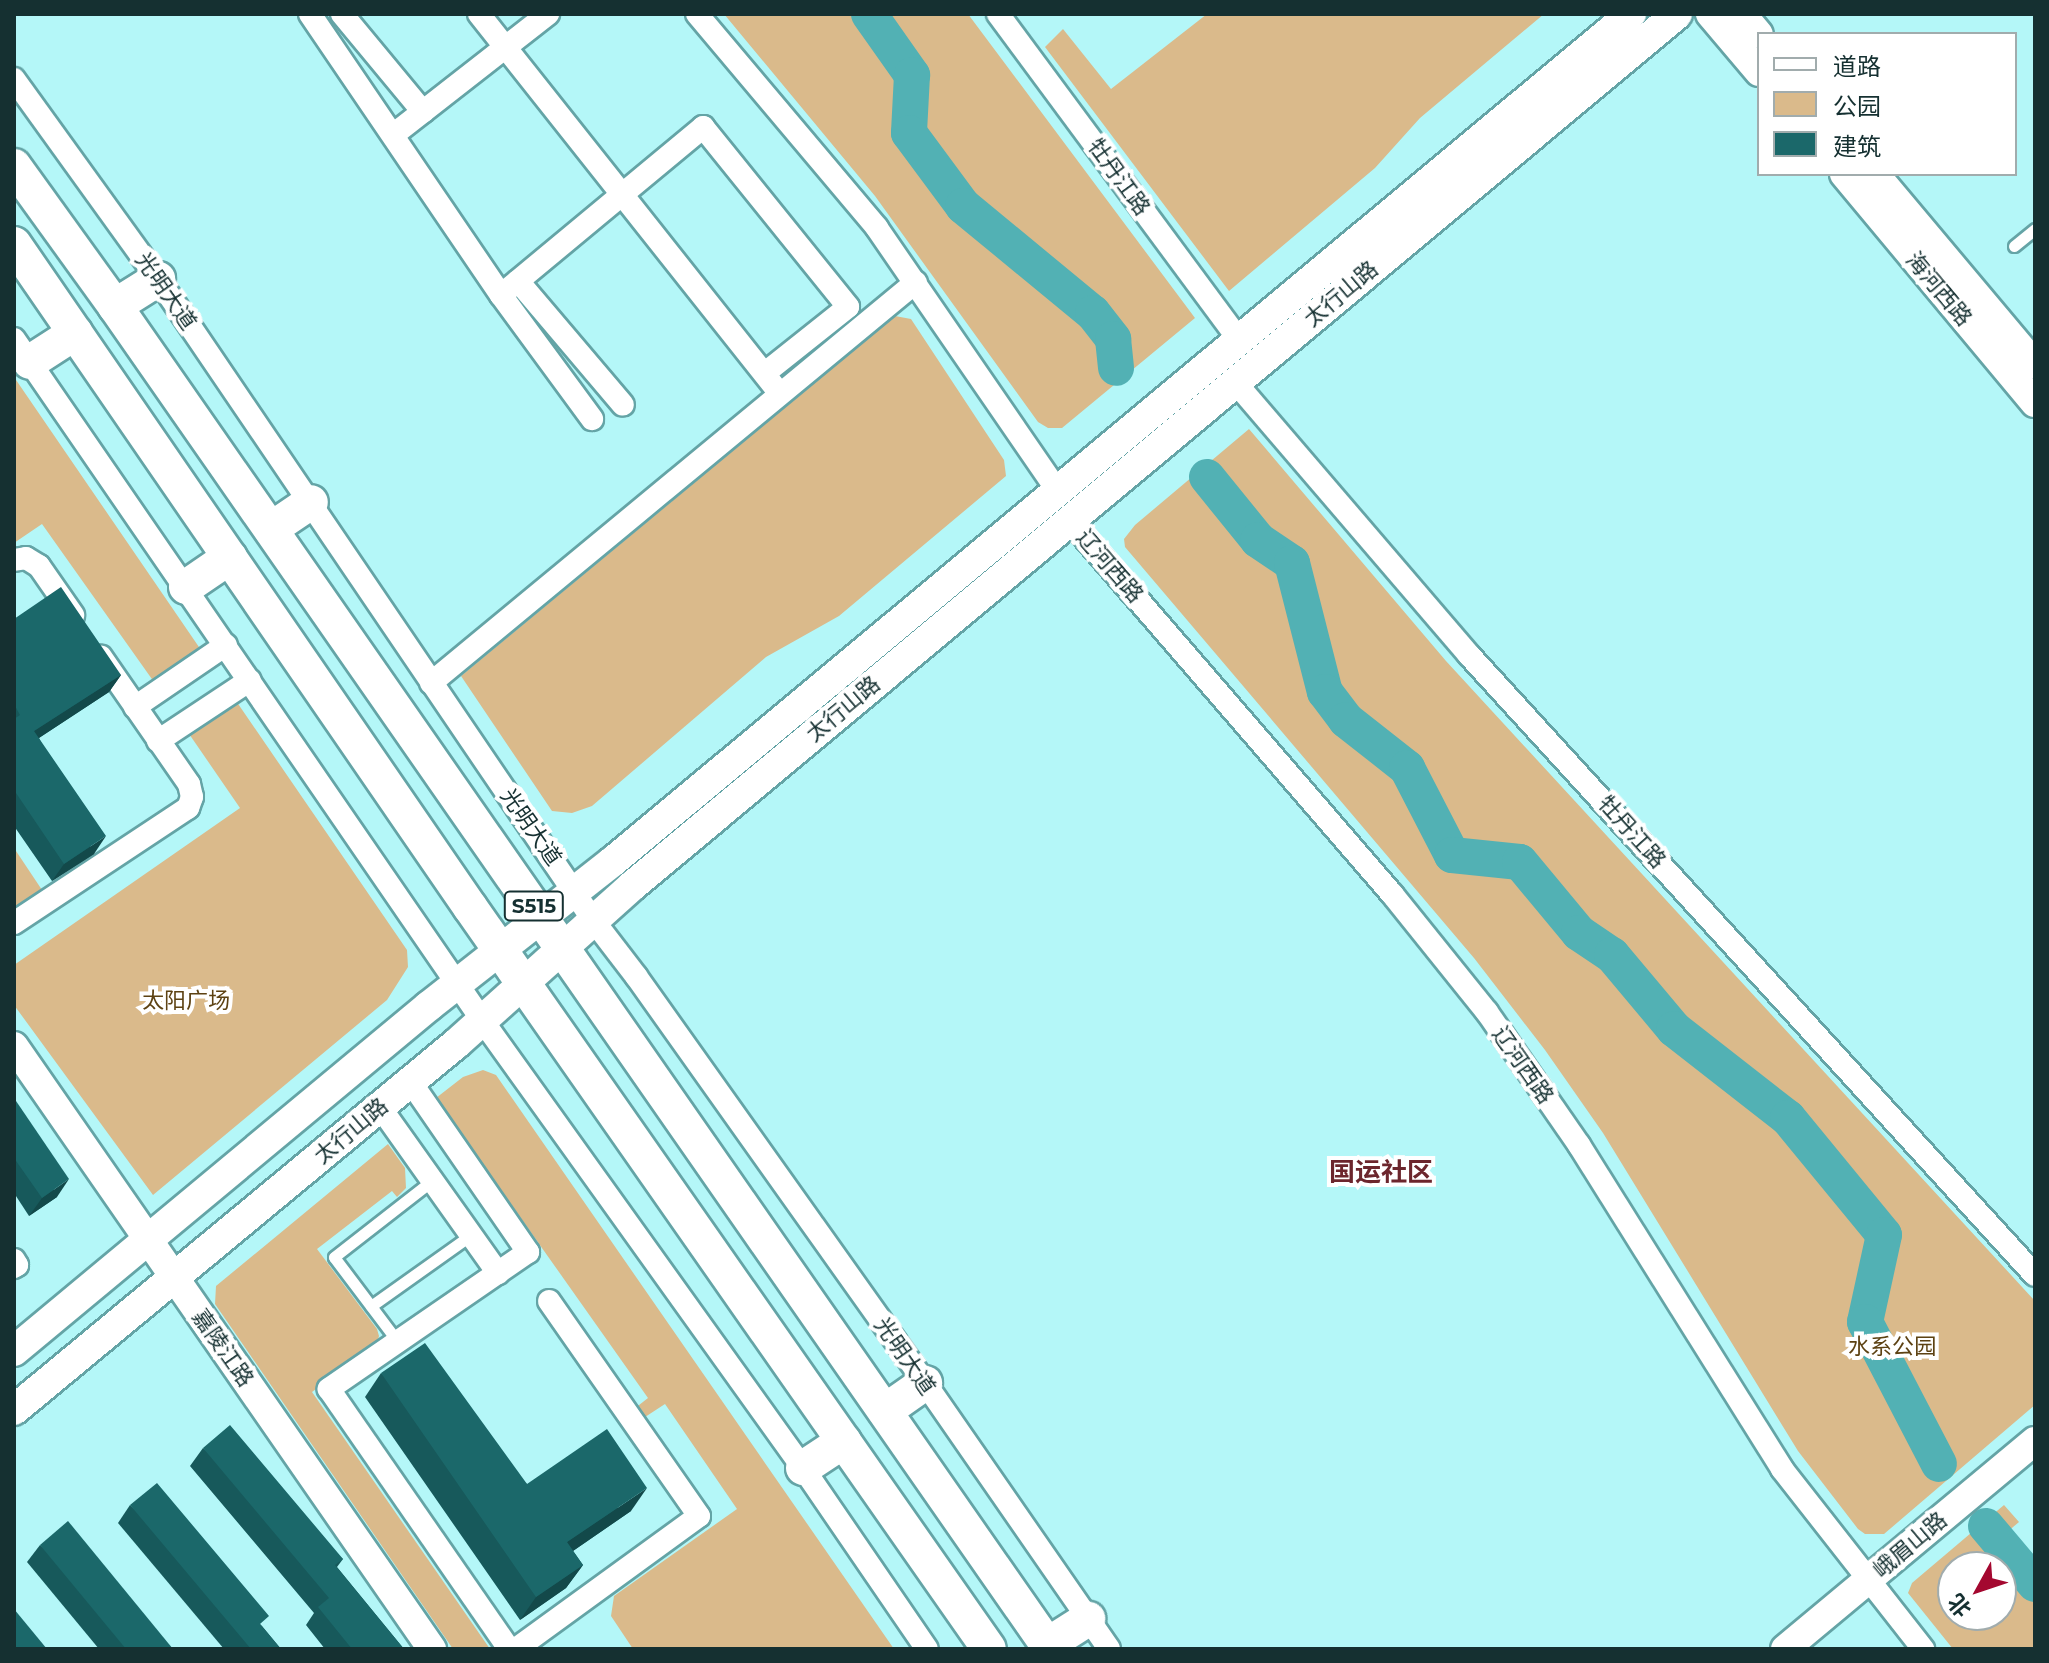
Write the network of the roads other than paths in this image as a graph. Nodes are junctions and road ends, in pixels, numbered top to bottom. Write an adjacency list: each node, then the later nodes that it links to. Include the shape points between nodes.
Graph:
1 (310, 14): 16 (street)
2 (342, 14): 15 (street)
3 (479, 14): 12 (street)
4 (697, 14): 25 (street, via 855,201)
5 (998, 14): 29 (street, 牡丹江路)
6 (1631, 14): 29 (main road, 太行山路)
7 (1677, 14): 33 (main road, 太行山路)
8 (1710, 14): 13 (street)
9 (1742, 14): 11 (street)
10 (538, 17): 12 (street)
11 (1757, 32)
12 (504, 49): 15 (street); 20 (street)
13 (1757, 70)
14 (14, 79): 24 (street, 光明大道 / S515)
15 (423, 112): 16 (street)
16 (393, 135): 26 (street)
17 (14, 166): 27 (main road, 光明大道 / S515)
18 (1846, 176): 35 (street, 海河西路)
19 (1877, 176): 31 (street, 海河西路)
20 (623, 195): 26 (street); 32 (street); 32 (street, via 703,127 848,307)
21 (2035, 229): 23 (lane)
22 (14, 244): 28 (main road, S515)
23 (2014, 246)
24 (158, 279): 27 (main road); 39 (street, 光明大道 / S515)
25 (916, 282): 34 (street); 38 (street)
26 (509, 288): 36 (street); 37 (street)
27 (115, 306): 41 (main road, 光明大道 / S515)
28 (75, 333): 30 (main road); 42 (main road, S515)
29 (1239, 340): 38 (main road, 太行山路)
30 (22, 350): 44 (street)
31 (2035, 365)
32 (765, 373): 34 (street)
33 (1235, 382): 40 (main road, 太行山路); 68 (street, 牡丹江路, via 1452,636)
34 (779, 393): 47 (street)
35 (2035, 403)
36 (623, 405)
37 (592, 419)
38 (1058, 491): 50 (main road, 太行山路)
39 (311, 502): 41 (main road); 47 (street, 光明大道 / S515)
40 (1070, 521): 52 (main road, 太行山路); 80 (street, 辽河西路, via 1487,1012 1579,1145 1782,1469)
41 (271, 529): 51 (main road, 光明大道 / S515)
42 (230, 557): 44 (main road); 54 (main road, S515)
43 (14, 560): 48 (street, via 26,558 39,566)
44 (186, 587): 45 (street)
45 (226, 645): 46 (street); 48 (street)
46 (250, 680): 49 (street); 56 (street)
47 (431, 683): 50 (street, 光明大道 / S515)
48 (135, 707): 49 (street)
49 (158, 741): 53 (street, via 189,784 188,808)
50 (575, 891): 51 (main road, 太行山路); 52 (street, 光明大道 / S515)
51 (542, 918): 54 (main road, 太行山路); 55 (main road, 光明大道 / S515)
52 (593, 920): 55 (main road, 太行山路); 74 (street, 光明大道 / S515)
53 (14, 923)
54 (500, 950): 56 (main road, 太行山路); 57 (main road, S515)
55 (561, 950): 57 (main road, 太行山路); 76 (main road, 光明大道 / S515)
56 (458, 982): 58 (street); 64 (main road, 太行山路)
57 (523, 983): 58 (main road, 太行山路); 77 (main road, S515)
58 (482, 1020): 60 (main road, 太行山路); 79 (street)
59 (14, 1046): 64 (street, 嘉陵江路)
60 (410, 1081): 61 (main road, 太行山路); 67 (street, via 528,1252)
61 (380, 1107): 62 (street); 69 (main road, 太行山路)
62 (433, 1180): 63 (street); 71 (lane, via 334,1257)
63 (471, 1235): 67 (street); 71 (lane)
64 (148, 1239): 69 (street, 嘉陵江路); 73 (main road, 太行山路)
65 (14, 1260): 66 (street)
66 (14, 1267)
67 (498, 1273): 72 (street)
68 (2035, 1275)
69 (174, 1277): 75 (main road, 太行山路); 83 (street, 嘉陵江路)
70 (549, 1301): 85 (street, via 699,1516)
71 (371, 1306): 72 (lane)
72 (406, 1343): 84 (street, via 329,1389)
73 (14, 1351)
74 (925, 1383): 76 (main road); 81 (street, 光明大道 / S515)
75 (14, 1410)
76 (885, 1411): 82 (main road, 光明大道 / S515)
77 (844, 1441): 79 (main road); 87 (main road, S515)
78 (2035, 1441): 80 (street, 峨眉山路)
79 (803, 1468): 86 (street)
80 (1867, 1581): 89 (street, 峨眉山路); 90 (street, 辽河西路)
81 (1088, 1619): 82 (main road); 88 (street, 光明大道 / S515)
82 (1049, 1647)
83 (432, 1649)
84 (509, 1649)
85 (516, 1649)
86 (927, 1649)
87 (989, 1649)
88 (1109, 1649)
89 (1785, 1649)
90 (1923, 1649)

